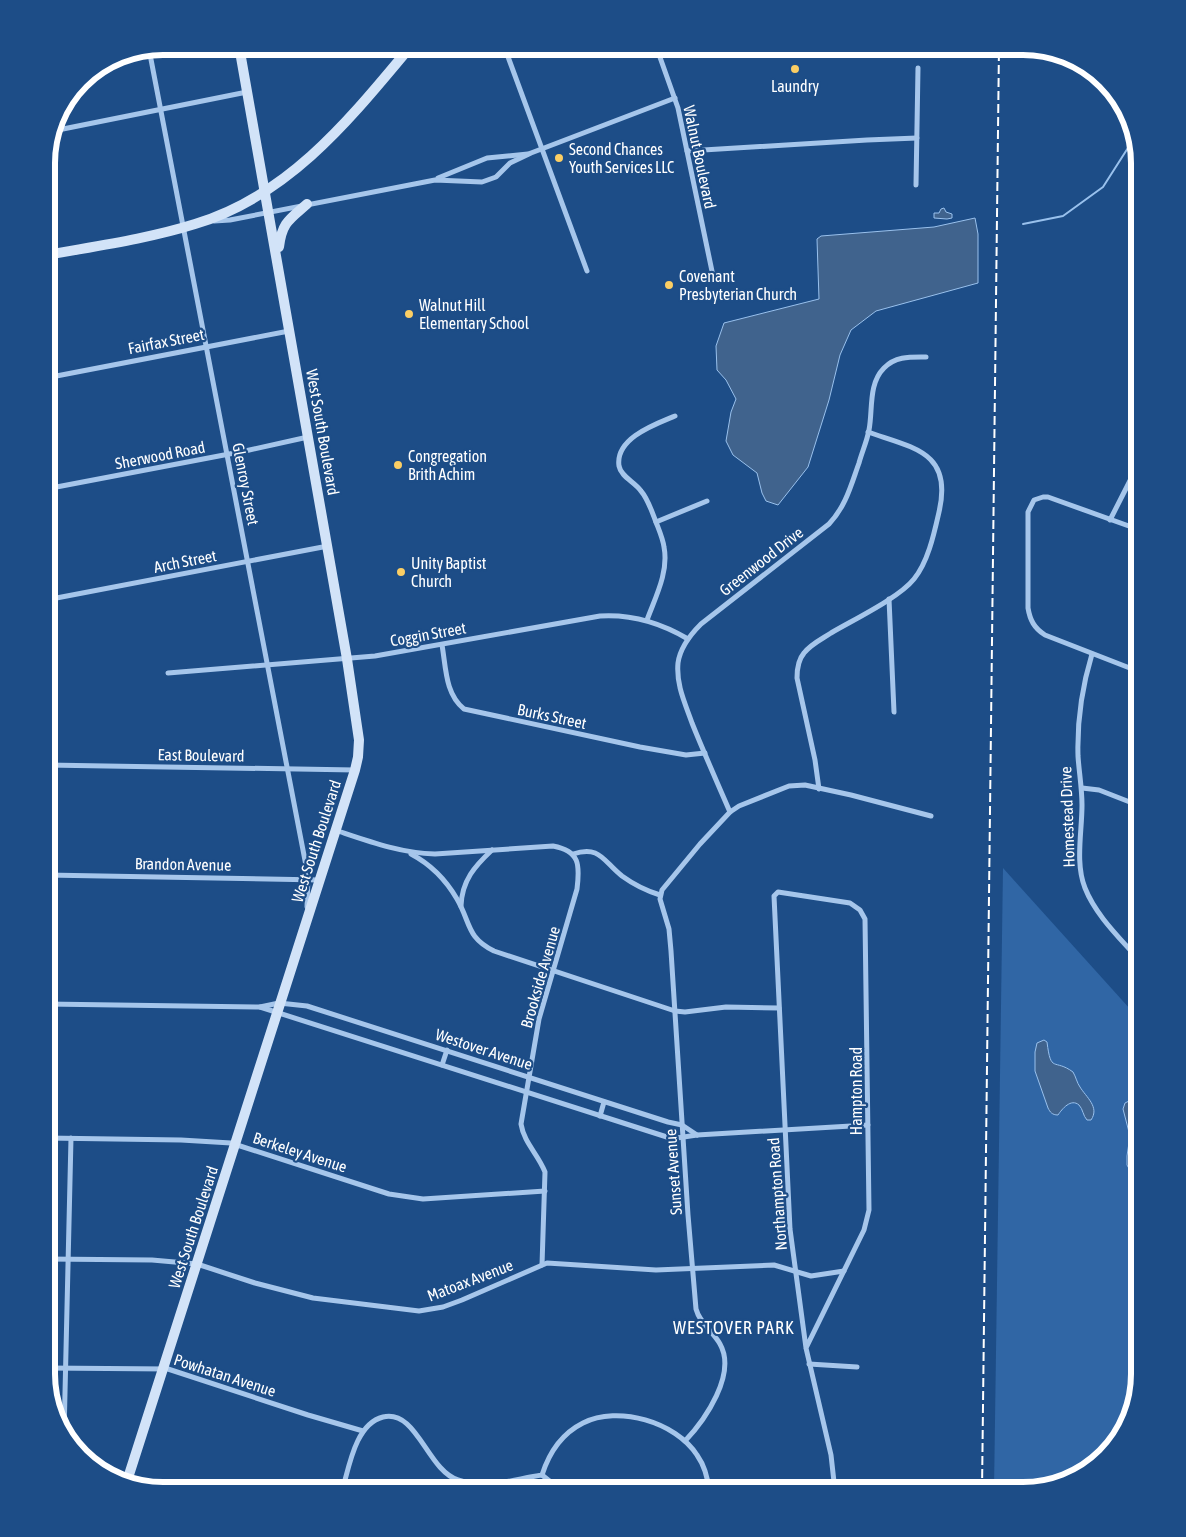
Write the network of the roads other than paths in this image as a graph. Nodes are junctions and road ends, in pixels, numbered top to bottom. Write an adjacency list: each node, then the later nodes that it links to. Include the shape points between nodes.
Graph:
1 (241, 55): 7 (street, West South Boulevard)
2 (403, 55): 17 (street, via 320,150)
3 (507, 55): 12 (street)
4 (659, 55): 8 (street, Walnut Boulevard)
5 (150, 56): 9 (street, Glenroy Street)
6 (918, 68): 11 (street)
7 (247, 92): 9 (street); 17 (street, West South Boulevard)
8 (675, 98): 12 (street); 13 (street, Walnut Boulevard)
9 (161, 110): 10 (street); 21 (street, Glenroy Street)
10 (61, 129)
11 (917, 138): 13 (street); 16 (street)
12 (543, 149): 14 (street); 24 (street)
13 (687, 151): 25 (street, Walnut Boulevard)
14 (531, 153): 15 (street, via 487,158); 15 (street, via 510,163 496,177 482,182)
15 (435, 180): 18 (street)
16 (916, 185)
17 (265, 191): 19 (street, West South Boulevard); 20 (street)
18 (307, 204): 19 (street); 23 (street, via 282,229)
19 (268, 211): 20 (street, via 230,220); 23 (street, West South Boulevard)
20 (204, 221): 21 (street)
21 (184, 228): 22 (street); 27 (street, Glenroy Street)
22 (55, 253)
23 (277, 258): 26 (street, West South Boulevard)
24 (587, 271)
25 (713, 276)
26 (290, 330): 27 (street, Fairfax Street); 32 (street, West South Boulevard)
27 (206, 346): 29 (street, Fairfax Street); 33 (street, Glenroy Street)
28 (926, 357): 31 (street, Greenwood Drive, via 898,358 880,372 873,386)
29 (55, 376)
30 (675, 416): 38 (street, via 638,433 620,457 621,472 644,495)
31 (868, 432): 43 (street, via 928,456 938,467 943,488 937,522 922,567 914,580); 45 (street, Greenwood Drive, via 846,499 830,524 701,624)
32 (308, 437): 33 (street, Sherwood Road); 40 (street, West South Boulevard)
33 (228, 454): 35 (street, Sherwood Road); 41 (street, Glenroy Street)
34 (1131, 478): 37 (street)
35 (55, 487)
36 (707, 500): 38 (street)
37 (1110, 520): 39 (street); 47 (street, via 1043,497 1034,500 1028,512 1030,617 1045,635)
38 (656, 522): 44 (street, via 664,547 665,564)
39 (1131, 527)
40 (328, 546): 41 (street, Arch Street); 48 (street, West South Boulevard)
41 (248, 562): 42 (street, Arch Street); 49 (street, Glenroy Street)
42 (55, 598)
43 (889, 599): 52 (street); 58 (street, via 806,650 798,664 797,678)
44 (647, 620): 45 (street, Coggin Street); 46 (street, Coggin Street, via 600,616)
45 (688, 639): 53 (street, Greenwood Drive, via 680,653 678,681)
46 (442, 645): 48 (street, Coggin Street); 53 (street, Burks Street, via 448,685 464,709 640,747 686,755)
47 (1092, 654): 50 (street); 57 (street, Homestead Drive, via 1078,721)
48 (347, 659): 49 (street, Coggin Street); 56 (street, West South Boulevard, via 359,740)
49 (268, 666): 51 (street, Coggin Street); 55 (street, Glenroy Street)
50 (1131, 669)
51 (168, 673)
52 (894, 712)
53 (704, 753): 60 (street, Greenwood Drive)
54 (55, 765): 55 (street, East Boulevard)
55 (288, 769): 56 (street, East Boulevard); 67 (street, Glenroy Street)
56 (355, 770): 62 (street, West South Boulevard)
57 (1082, 788): 59 (street, via 1099,790); 73 (street, Homestead Drive, via 1080,864 1085,888 1097,910)
58 (819, 789): 60 (street, via 805,785 789,786); 61 (street)
59 (1131, 802)
60 (730, 812): 70 (street)
61 (931, 816)
62 (335, 830): 64 (street); 68 (street, West South Boulevard)
63 (493, 850): 64 (street, via 435,854); 65 (street, via 554,846); 71 (street, via 473,869)
64 (406, 852): 71 (street, via 437,873)
65 (573, 854): 70 (street, via 590,850 623,877); 74 (street, Brookside Avenue, via 577,861 577,889)
66 (55, 875): 67 (street, Brandon Avenue)
67 (309, 879): 68 (street, Brandon Avenue); 72 (street, Glenroy Street)
68 (320, 880): 72 (street, West South Boulevard)
69 (775, 893): 78 (street, Northampton Road); 87 (street, Hampton Road, via 850,904 864,916)
70 (660, 895): 79 (street, Sunset Avenue, via 669,929)
71 (461, 906): 74 (street, via 477,940 484,946)
72 (305, 925): 77 (street, West South Boulevard)
73 (1131, 950)
74 (554, 970): 79 (street); 82 (street, Brookside Avenue, via 539,1019)
75 (55, 1004): 76 (street, Westover Avenue)
76 (260, 1007): 77 (street, Westover Avenue); 77 (street, Westover Avenue)
77 (278, 1008): 80 (street, Westover Avenue, via 307,1006); 81 (street, Westover Avenue); 93 (street, West South Boulevard)
78 (779, 1008): 79 (street, via 726,1007); 88 (street, Northampton Road)
79 (676, 1011): 86 (street, Sunset Avenue)
80 (447, 1050): 81 (street); 82 (street, Westover Avenue)
81 (442, 1065): 83 (street, Westover Avenue)
82 (529, 1077): 83 (street, Brookside Avenue); 84 (street, Westover Avenue)
83 (526, 1093): 85 (street, Westover Avenue); 94 (street, Brookside Avenue, via 522,1132 541,1161)
84 (604, 1102): 85 (street); 86 (street, Westover Avenue)
85 (600, 1116): 92 (street, Westover Avenue, via 670,1138)
86 (682, 1125): 89 (street, Westover Avenue); 92 (street, Sunset Avenue)
87 (868, 1125): 88 (street, Westover Avenue); 101 (street, Hampton Road, via 869,1210 864,1230)
88 (785, 1130): 89 (street, Westover Avenue); 100 (street, Northampton Road, via 790,1229)
89 (697, 1135): 92 (street, Westover Avenue)
90 (55, 1138): 91 (street, Berkeley Avenue)
91 (71, 1138): 93 (street, Berkeley Avenue); 96 (street)
92 (683, 1138): 99 (street, Sunset Avenue)
93 (235, 1144): 94 (street, Berkeley Avenue, via 397,1195 423,1199); 97 (street, West South Boulevard)
94 (545, 1190): 98 (street, Brookside Avenue)
95 (55, 1259): 96 (street, Matoax Avenue)
96 (68, 1260): 97 (street, Matoax Avenue, via 152,1260); 106 (street)
97 (197, 1264): 98 (street, Matoax Avenue, via 313,1298 419,1311 462,1300); 107 (street, West South Boulevard)
98 (542, 1265): 99 (street, Matoax Avenue)
99 (693, 1269): 100 (street, Matoax Avenue, via 774,1265); 110 (street, Sunset Avenue, via 698,1315 721,1344 725,1361 716,1396 708,1412)
100 (796, 1271): 101 (street, Matoax Avenue, via 811,1276); 102 (street, Northampton Road)
101 (844, 1271): 102 (street, Hampton Road)
102 (806, 1348): 103 (street, Northampton Road)
103 (809, 1364): 104 (street); 118 (street, Northampton Road, via 831,1455)
104 (857, 1367)
105 (55, 1368): 106 (street, Powhatan Avenue)
106 (66, 1368): 107 (street, Powhatan Avenue); 108 (street)
107 (163, 1369): 109 (street, Powhatan Avenue); 111 (street, West South Boulevard)
108 (64, 1419)
109 (363, 1431): 113 (street); 114 (street, via 380,1418 394,1417 406,1422 437,1466 452,1478)
110 (684, 1441): 112 (street, via 642,1418 595,1418 575,1428 558,1443 546,1461); 117 (street, via 702,1463)
111 (129, 1476)
112 (542, 1476): 115 (street); 116 (street)
113 (345, 1482)
114 (464, 1482)
115 (516, 1482)
116 (550, 1482)
117 (707, 1482)
118 (834, 1482)

